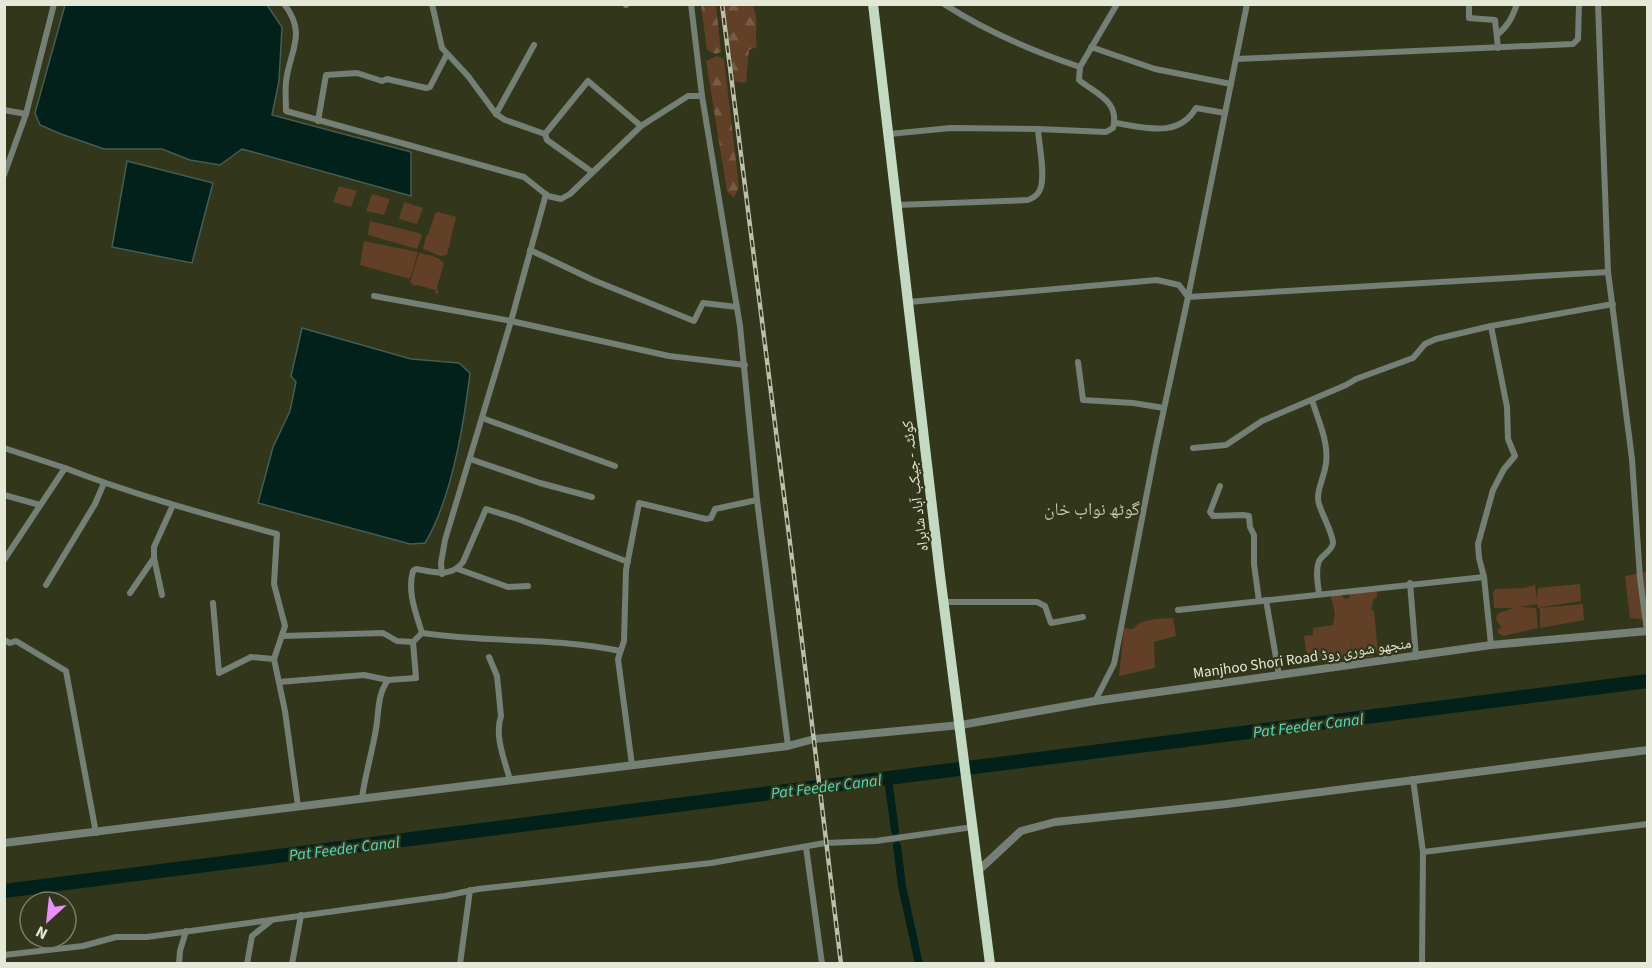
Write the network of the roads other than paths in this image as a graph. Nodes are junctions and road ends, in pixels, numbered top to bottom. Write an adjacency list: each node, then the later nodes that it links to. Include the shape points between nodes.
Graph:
1 (54, 4): 23 (street)
2 (284, 4): 26 (street, via 295,24 296,48 286,81 286,111)
3 (432, 4): 17 (street, via 442,48)
4 (692, 4): 21 (street)
5 (873, 4): 31 (highway, کوئٹہ - جیکب آباد شاہراہ)
6 (944, 4): 19 (street, via 992,32)
7 (1117, 4): 15 (street)
8 (1247, 4): 18 (street)
9 (1469, 4): 13 (street, via 1469,18 1495,20)
10 (1517, 4): 13 (street, via 1511,20)
11 (1579, 4): 16 (street, via 1576,43)
12 (1598, 4): 37 (street)
13 (1497, 35): 16 (street)
14 (534, 45): 24 (street)
15 (1091, 47): 19 (street); 20 (street, via 1155,69)
16 (1498, 48): 18 (street)
17 (447, 54): 24 (street); 26 (street, via 426,88 357,73 326,75)
18 (1236, 59): 20 (street)
19 (1080, 68): 27 (street, via 1079,80 1107,99)
20 (1231, 84): 25 (street)
21 (702, 96): 28 (street, via 688,96); 42 (street)
22 (4, 110): 23 (street)
23 (26, 114): 33 (street)
24 (496, 114): 30 (street)
25 (1225, 114): 27 (street, via 1196,108 1190,119 1173,128); 39 (street)
26 (318, 121): 34 (street, via 524,177)
27 (1114, 123): 29 (street, via 1106,132)
28 (641, 126): 30 (street, via 588,81); 32 (street)
29 (1038, 129): 31 (street, via 951,128); 35 (street, via 1041,187 1034,198)
30 (544, 134): 32 (street)
31 (889, 134): 35 (highway, کوئٹہ - جیکب آباد شاہراہ)
32 (592, 172): 34 (street, via 561,200)
33 (4, 175)
34 (546, 194): 36 (street)
35 (897, 205): 40 (highway, کوئٹہ - جیکب آباد شاہراہ)
36 (530, 250): 42 (street, via 694,321 703,303); 43 (street)
37 (1608, 272): 39 (street); 41 (street)
38 (374, 296): 43 (street)
39 (1188, 297): 40 (street, via 1179,285 1157,280); 48 (street)
40 (909, 302): 75 (highway, کوئٹہ - جیکب آباد شاہراہ)
41 (1613, 304): 44 (street); 79 (street)
42 (736, 307): 46 (street)
43 (511, 321): 46 (street, via 669,356); 49 (street)
44 (1491, 326): 47 (street, via 1436,339 1425,344 1413,358); 67 (street, via 1507,407 1508,439 1515,456 1493,490 1478,544)
45 (1078, 362): 48 (street, via 1083,400)
46 (745, 365): 59 (street)
47 (1312, 400): 51 (street, via 1262,420 1226,445); 72 (street, via 1326,450 1318,504 1327,519 1333,543 1320,560)
48 (1164, 408): 92 (street, via 1114,664)
49 (482, 418): 52 (street); 53 (street)
50 (4, 448): 54 (street)
51 (1193, 448)
52 (470, 459): 58 (street); 66 (street, via 446,540)
53 (615, 466)
54 (65, 468): 55 (street); 60 (street)
55 (104, 483): 61 (street); 69 (street)
56 (1220, 486): 74 (street, via 1210,512 1213,516 1250,516 1254,564)
57 (4, 495): 60 (street)
58 (592, 497)
59 (757, 500): 64 (street, via 715,509 711,518 706,519 639,503); 94 (street)
60 (40, 505): 63 (street)
61 (172, 505): 62 (street); 81 (street, via 277,534 274,584 285,626)
62 (153, 558): 71 (street); 73 (street)
63 (4, 560)
64 (628, 561): 65 (street, via 486,509); 85 (street, via 624,641)
65 (458, 569): 66 (street); 70 (street, via 508,587)
66 (442, 574): 80 (street, via 413,571 411,593)
67 (1484, 577): 68 (street); 84 (street)
68 (1410, 584): 72 (street); 87 (street)
69 (46, 585)
70 (528, 586)
71 (130, 593)
72 (1319, 594): 74 (street)
73 (162, 595)
74 (1263, 600): 77 (street); 89 (street)
75 (944, 602): 78 (street, via 1037,602 1046,606 1052,623); 93 (highway, کوئٹہ - جیکب آباد شاہراہ)
76 (213, 603): 88 (street, via 219,673 251,657)
77 (1178, 610)
78 (1083, 617)
79 (1647, 631): 84 (street, Manjhoo Shori Road منجھو شوری روڈ)
80 (422, 633): 83 (street); 85 (street)
81 (283, 636): 83 (street, via 383,633 396,641); 88 (street)
82 (4, 640): 103 (street, via 16,641 66,671)
83 (414, 642): 90 (street, via 416,678)
84 (1491, 645): 87 (street, Manjhoo Shori Road منجھو شوری روڈ)
85 (620, 651): 96 (street)
86 (489, 657): 98 (street, via 498,676 500,744)
87 (1416, 657): 89 (street, Manjhoo Shori Road منجھو شوری روڈ)
88 (274, 659): 91 (street)
89 (1279, 675): 92 (street, Manjhoo Shori Road منجھو شوری روڈ)
90 (388, 680): 91 (street, via 364,675); 99 (street, via 378,708)
91 (279, 682): 100 (street)
92 (1095, 700): 93 (street, Manjhoo Shori Road منجھو شوری روڈ)
93 (961, 725): 94 (street, Manjhoo Shori Road منجھو شوری روڈ, via 814,739); 102 (highway, کوئٹہ - جیکب آباد شاہراہ)
94 (788, 746): 96 (street, Manjhoo Shori Road منجھو شوری روڈ)
95 (1647, 750): 97 (street)
96 (632, 765): 98 (street, Manjhoo Shori Road منجھو شوری روڈ)
97 (1413, 779): 106 (street); 107 (street, via 1055,822 1021,831)
98 (510, 780): 99 (street, Manjhoo Shori Road منجھو شوری روڈ)
99 (362, 798): 100 (street, Manjhoo Shori Road منجھو شوری روڈ)
100 (298, 806): 103 (street, Manjhoo Shori Road منجھو شوری روڈ)
101 (1647, 824): 106 (street)
102 (974, 826): 105 (street); 107 (highway, کوئٹہ - جیکب آباد شاہراہ)
103 (96, 833): 104 (street, Manjhoo Shori Road منجھو شوری روڈ)
104 (4, 843)
105 (806, 847): 108 (street); 117 (street)
106 (1423, 852): 119 (street)
107 (979, 870): 118 (highway, کوئٹہ - جیکب آباد شاہراہ)
108 (470, 890): 109 (street); 116 (street)
109 (301, 915): 110 (street); 115 (street)
110 (273, 919): 111 (street); 114 (street, via 252,936)
111 (186, 931): 112 (street, via 116,937 83,946); 113 (street)
112 (4, 955)
113 (179, 963)
114 (247, 963)
115 (292, 963)
116 (460, 963)
117 (822, 963)
118 (990, 963)
119 (1422, 963)

